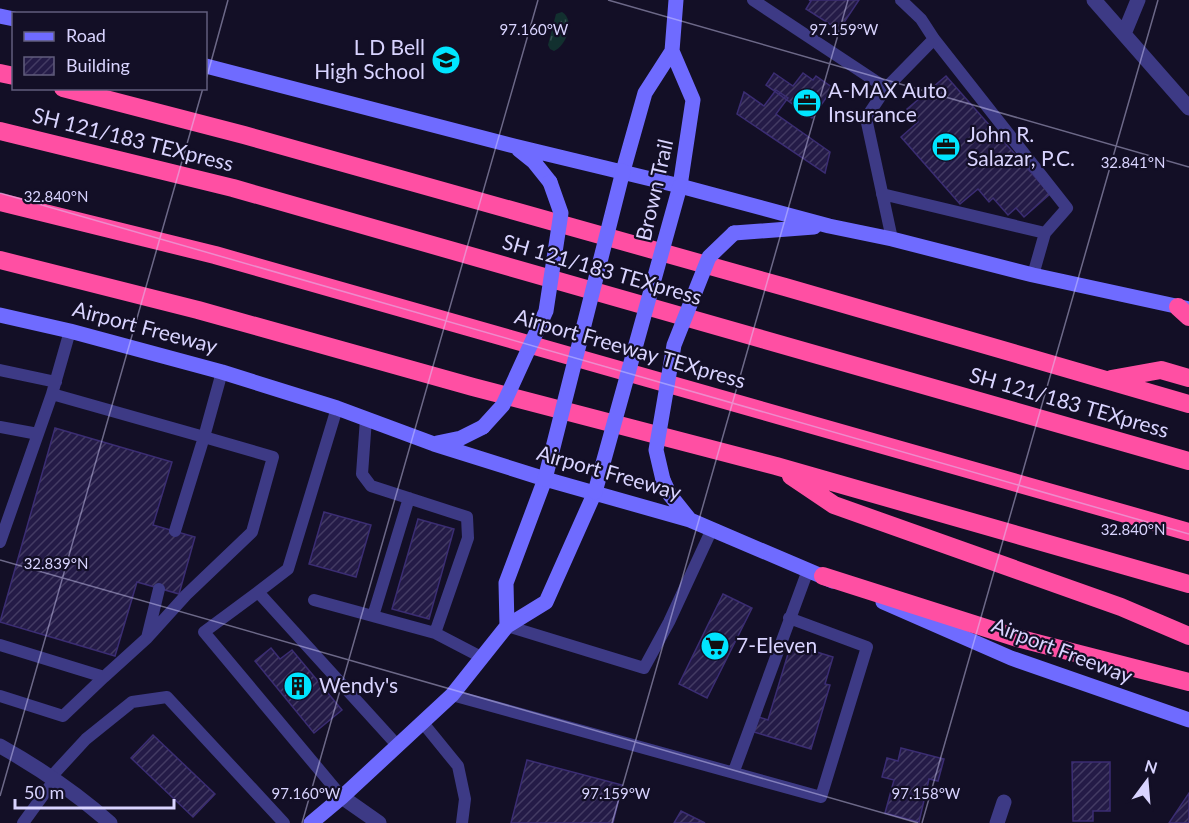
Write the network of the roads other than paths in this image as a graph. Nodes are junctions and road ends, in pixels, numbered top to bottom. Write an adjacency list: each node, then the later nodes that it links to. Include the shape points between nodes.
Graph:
1 (676, 0): 8 (main road, Brown Trail)
2 (753, 0): 10 (lane)
3 (901, 0): 7 (lane)
4 (1094, 0): 6 (street)
5 (1138, 0): 6 (street)
6 (1124, 34): 12 (street)
7 (934, 39): 10 (lane); 20 (lane, via 1067,208)
8 (672, 51): 15 (main road, Brown Trail, via 645,93); 16 (main road, Brown Trail, via 693,100)
9 (207, 66): 14 (main road)
10 (886, 88): 17 (lane, via 866,118)
11 (71, 90): 30 (highway, via 244,135)
12 (1189, 108)
13 (0, 131): 39 (highway, SH 121/183 TEXpress, via 233,188)
14 (514, 146): 15 (main road); 38 (main road, bridge, via 550,182 561,213 546,311 503,405 483,427 461,438)
15 (622, 171): 16 (main road); 41 (main road, Brown Trail, bridge)
16 (680, 186): 19 (main road); 42 (main road, Brown Trail, bridge)
17 (882, 194): 20 (lane); 21 (lane)
18 (0, 202): 47 (highway, Airport Freeway TEXpress, via 215,255)
19 (829, 226): 21 (main road); 44 (main road, bridge, via 734,233 709,256 674,345 656,450 670,495)
20 (1045, 233): 23 (lane)
21 (892, 239): 23 (main road)
22 (0, 260): 40 (highway, Airport Freeway)
23 (1033, 275): 24 (main road)
24 (1185, 311)
25 (0, 315): 26 (main road, Airport Freeway)
26 (70, 331): 28 (main road, Airport Freeway); 31 (lane)
27 (0, 370): 31 (lane)
28 (222, 372): 33 (main road, Airport Freeway); 37 (lane)
29 (1189, 378): 30 (highway, via 1161,370)
30 (1107, 380): 32 (highway)
31 (54, 388): 36 (lane); 37 (lane)
32 (1189, 404)
33 (337, 408): 34 (main road, Airport Freeway); 52 (lane, via 288,569)
34 (366, 419): 38 (main road, Airport Freeway); 43 (lane, via 362,474 371,486)
35 (0, 426): 36 (lane)
36 (38, 434): 48 (lane)
37 (204, 436): 46 (lane); 59 (lane, via 273,458 252,532)
38 (434, 444): 41 (main road, Airport Freeway)
39 (1189, 461)
40 (777, 466): 50 (highway, Airport Freeway); 58 (highway, via 834,505 1121,607)
41 (544, 478): 42 (main road, Airport Freeway); 56 (main road, Brown Trail, via 506,583)
42 (595, 492): 44 (main road, Airport Freeway); 56 (main road, Brown Trail, via 546,602)
43 (409, 498): 54 (lane); 57 (lane, via 467,518 468,538)
44 (690, 520): 45 (main road, Airport Freeway)
45 (712, 529): 49 (main road, Airport Freeway); 56 (lane, via 644,668)
46 (175, 531)
47 (1189, 532)
48 (0, 542)
49 (815, 573): 55 (lane); 63 (highway, via 1017,638); 66 (main road, Airport Freeway, via 1011,658)
50 (1189, 584)
51 (159, 589): 59 (lane)
52 (258, 592): 68 (lane); 72 (lane, via 204,632)
53 (314, 600): 54 (lane)
54 (373, 616): 57 (lane)
55 (789, 618): 70 (lane); 70 (lane, via 867,647 822,796)
56 (507, 626): 61 (main road, Brown Trail)
57 (435, 633): 61 (lane)
58 (1189, 636)
59 (147, 638): 62 (lane)
60 (0, 645): 62 (lane)
61 (483, 658): 64 (main road, Brown Trail)
62 (104, 677): 65 (lane, via 63,716)
63 (1189, 682)
64 (452, 695): 67 (main road, Brown Trail); 70 (lane)
65 (0, 696)
66 (1189, 720)
67 (423, 723): 68 (main road, Brown Trail); 79 (lane, via 458,766 465,799)
68 (397, 745): 72 (main road, Brown Trail)
69 (0, 746): 71 (street)
70 (734, 771)
71 (53, 778): 74 (lane); 75 (street); 76 (lane, via 86,740 132,702 167,697)
72 (342, 797): 77 (main road, Brown Trail); 78 (street)
73 (1004, 802): 80 (street)
74 (23, 823)
75 (110, 823)
76 (284, 823)
77 (311, 823)
78 (379, 823)
79 (462, 823)
80 (997, 823)

